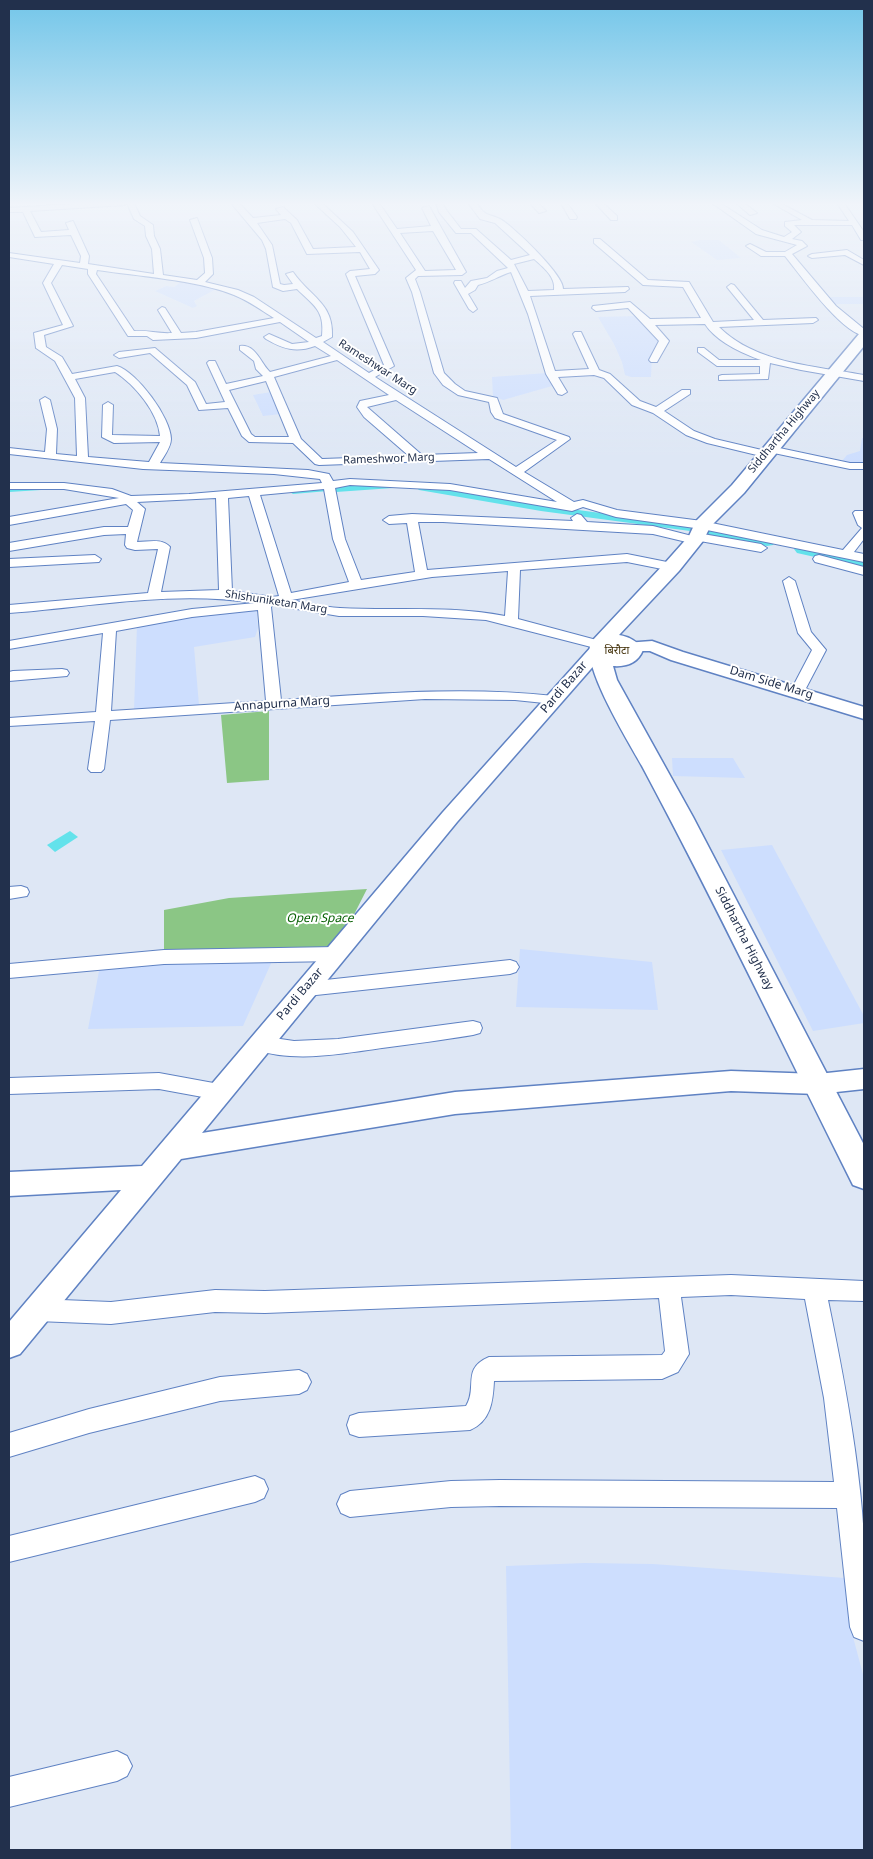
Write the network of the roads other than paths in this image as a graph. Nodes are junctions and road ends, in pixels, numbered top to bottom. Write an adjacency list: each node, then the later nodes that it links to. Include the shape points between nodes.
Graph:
1 (49, 290): 44 (street, via 68,326 39,333 41,348 60,359)
2 (102, 290): 28 (street, via 129,333 148,333 153,337)
3 (227, 290): 21 (street, Rameshwar Marg, via 243,296)
4 (303, 290): 31 (street, via 318,302 329,327 327,337)
5 (357, 290): 43 (street, via 389,366)
6 (415, 290): 66 (street, via 436,368 444,379 463,393 493,400 499,416 565,439)
7 (469, 290): 14 (street)
8 (521, 290): 16 (street)
9 (625, 290): 15 (street)
10 (647, 290): 17 (street)
11 (689, 290): 24 (street)
12 (733, 290): 25 (street)
13 (818, 290): 26 (street, via 838,313)
14 (465, 292): 19 (street)
15 (558, 292): 16 (street)
16 (523, 294): 41 (street)
17 (648, 294)
18 (596, 308): 23 (street, via 630,305)
19 (473, 309)
20 (162, 310): 28 (street)
21 (279, 320): 28 (street); 31 (street, Rameshwar Marg)
22 (813, 320): 25 (street)
23 (648, 322): 24 (street); 36 (street, via 664,341)
24 (708, 323): 25 (street); 37 (street, via 718,335)
25 (761, 323)
26 (864, 333)
27 (578, 334): 39 (street)
28 (178, 336)
29 (269, 337): 31 (street, via 290,348)
30 (864, 337): 40 (highway, Siddhartha Highway)
31 (315, 342): 35 (street, Rameshwar Marg)
32 (244, 348): 42 (street, via 258,360 261,370)
33 (701, 350): 37 (street, via 717,363)
34 (120, 356): 52 (street, via 152,350 191,384 202,408)
35 (338, 357): 42 (street); 43 (street, Rameshwar Marg)
36 (654, 360)
37 (765, 361): 40 (street); 45 (street, via 765,377)
38 (212, 363): 47 (street)
39 (595, 372): 41 (street); 54 (street, via 607,376 636,403)
40 (834, 372): 46 (street); 58 (highway, Siddhartha Highway)
41 (552, 374): 48 (street)
42 (268, 376): 47 (street); 56 (street)
43 (368, 376): 50 (street, Rameshwar Marg)
44 (69, 377): 55 (street, via 118,369 146,397 163,422); 62 (street, via 80,398)
45 (722, 378)
46 (864, 378)
47 (222, 388): 52 (street)
48 (562, 392)
49 (686, 392): 54 (street)
50 (398, 396): 60 (street, Rameshwar Marg); 61 (street, via 364,404 362,408)
51 (45, 400): 59 (street, via 52,428)
52 (232, 404): 56 (street, via 247,436 253,440)
53 (108, 405): 55 (street, via 107,437 114,440)
54 (657, 411): 58 (street, via 690,433 711,441)
55 (165, 439): 64 (street)
56 (296, 440): 63 (street)
57 (9, 451): 59 (street)
58 (768, 452): 65 (street); 80 (highway, Siddhartha Highway)
59 (50, 456): 62 (street)
60 (491, 456): 61 (street, Rameshwor Marg); 66 (street, Rameshwar Marg)
61 (419, 458): 63 (street, Rameshwor Marg)
62 (83, 459): 64 (street)
63 (319, 462): 67 (street)
64 (153, 465): 67 (street, via 286,470)
65 (864, 466)
66 (517, 471): 73 (street, Rameshwar Marg)
67 (338, 482): 69 (street); 73 (street, via 450,487); 91 (street, via 339,539)
68 (9, 486): 71 (street, via 77,487 112,492)
69 (253, 492): 70 (street); 94 (street)
70 (222, 494): 71 (street); 92 (street)
71 (130, 500): 76 (street); 78 (street, via 139,509)
72 (859, 513): 77 (street)
73 (576, 514): 74 (street); 80 (street, via 653,530); 80 (street, via 582,503)
74 (412, 518): 75 (street); 89 (street)
75 (389, 520)
76 (9, 521)
77 (864, 525)
78 (133, 530): 81 (street, via 104,531); 93 (street, via 130,545 157,544 164,548)
79 (864, 531): 82 (street)
80 (698, 534): 82 (street); 87 (highway, Siddhartha Highway); 88 (street)
81 (9, 547)
82 (846, 554): 83 (street)
83 (864, 558)
84 (95, 559): 85 (street)
85 (9, 563)
86 (514, 566): 87 (street, via 627,558); 89 (street); 98 (street)
87 (672, 566): 97 (highway, Siddhartha Highway)
88 (864, 571)
89 (422, 574): 91 (street)
90 (789, 581): 105 (street, via 805,633 819,650)
91 (357, 586): 94 (street)
92 (226, 594): 93 (street, Shishuniketan Marg); 95 (street, Shishuniketan Marg)
93 (154, 596): 96 (street, Shishuniketan Marg)
94 (286, 598): 95 (street)
95 (266, 604): 98 (street, Shishuniketan Marg, via 340,612 459,614); 99 (street); 108 (street)
96 (9, 609)
97 (630, 613): 101 (highway, Siddhartha Highway, via 616,625); 102 (highway, via 626,624)
98 (511, 621): 101 (street, Shishuniketan Marg)
99 (110, 628): 100 (street); 110 (street)
100 (9, 645)
101 (599, 648): 102 (highway, via 612,660); 106 (main road, Pardi Bazar); 107 (highway, Siddhartha Highway, via 606,680)
102 (630, 651): 105 (main road, Dam Side Marg, via 677,656); 107 (highway, via 631,663)
103 (62, 673): 104 (street)
104 (9, 677)
105 (797, 692): 109 (main road, Dam Side Marg)
106 (554, 700): 108 (street, Annapurna Marg, via 425,694); 113 (main road, Pardi Bazar, via 450,816)
107 (619, 704): 120 (highway, Siddhartha Highway)
108 (274, 706): 110 (street, Annapurna Marg)
109 (864, 713)
110 (103, 717): 111 (street, Annapurna Marg); 112 (street)
111 (9, 722)
112 (96, 769)
113 (336, 954): 115 (street, via 164,957); 116 (main road, Pardi Bazar)
114 (510, 967): 116 (street)
115 (9, 971)
116 (307, 989): 118 (main road, Pardi Bazar)
117 (473, 1028): 118 (street, via 338,1047 294,1050)
118 (260, 1044): 122 (main road, Pardi Bazar)
119 (864, 1079): 120 (main road)
120 (818, 1084): 123 (main road, via 731,1081 455,1103); 124 (highway, Siddhartha Highway)
121 (9, 1086): 122 (street, via 159,1081)
122 (219, 1092): 123 (main road, Pardi Bazar)
123 (171, 1148): 125 (main road, Pardi Bazar)
124 (864, 1175)
125 (148, 1177): 126 (main road); 130 (main road, Pardi Bazar)
126 (9, 1184)
127 (669, 1288): 128 (street, via 730,1285); 130 (street, via 215,1301 111,1314); 133 (street, via 677,1354 670,1364 662,1367 489,1370 482,1378 479,1410 470,1418)
128 (814, 1289): 129 (street); 136 (street, via 836,1398)
129 (864, 1292)
130 (37, 1310): 131 (main road, Pardi Bazar)
131 (9, 1344)
132 (299, 1382): 134 (street, via 220,1390 89,1421)
133 (359, 1425)
134 (9, 1445)
135 (255, 1489): 138 (street)
136 (848, 1496): 137 (street, via 500,1492); 139 (street)
137 (350, 1504)
138 (9, 1549)
139 (864, 1627)
140 (117, 1766): 141 (street)
141 (9, 1792)

